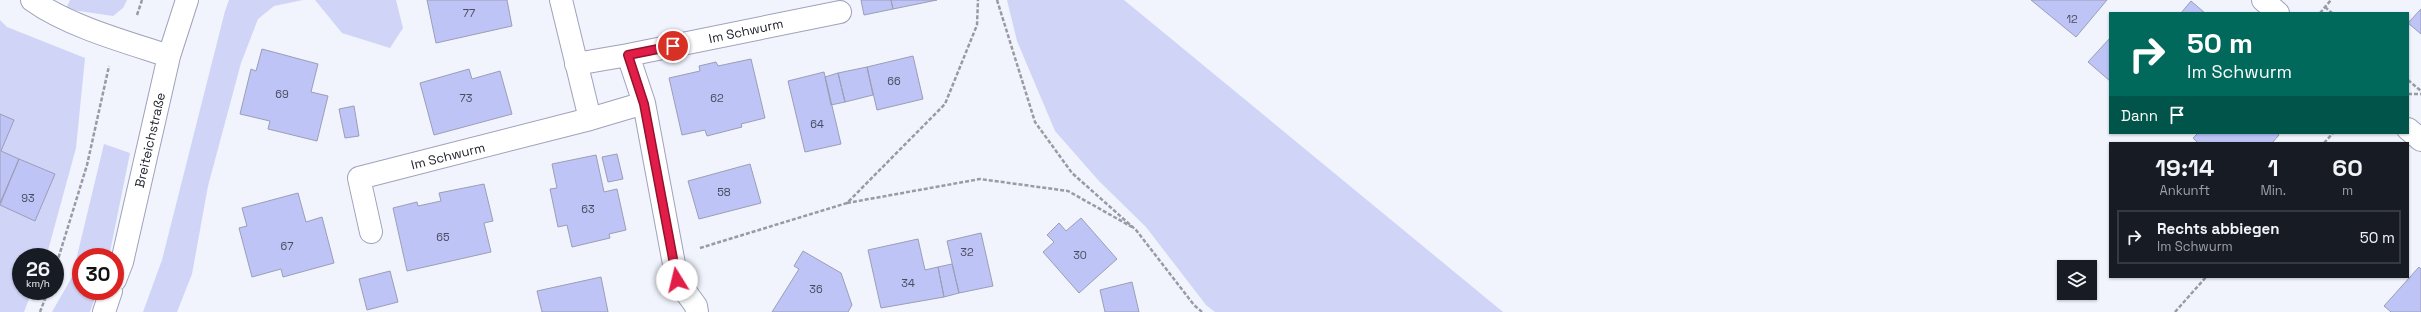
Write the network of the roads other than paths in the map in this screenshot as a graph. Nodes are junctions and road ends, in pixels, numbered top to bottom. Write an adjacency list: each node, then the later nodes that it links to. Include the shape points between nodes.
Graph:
1 (32, 0): 8 (street, via 45,9 115,38)
2 (186, 0): 8 (street, Breiteichstraße)
3 (561, 0): 9 (street)
4 (2263, 0): 6 (street)
5 (840, 12): 7 (street, Im Schwurm)
6 (2277, 12)
7 (628, 55): 9 (street, Im Schwurm); 10 (street)
8 (169, 56): 15 (street, Breiteichstraße)
9 (576, 64): 11 (street)
10 (644, 104): 11 (street, Im Schwurm); 18 (street, via 677,280 696,306)
11 (590, 119): 14 (street, Im Schwurm, via 359,178)
12 (2409, 129): 13 (street)
13 (2421, 140)
14 (371, 232)
15 (124, 253)
16 (108, 300): 17 (street)
17 (104, 312)
18 (697, 312)

